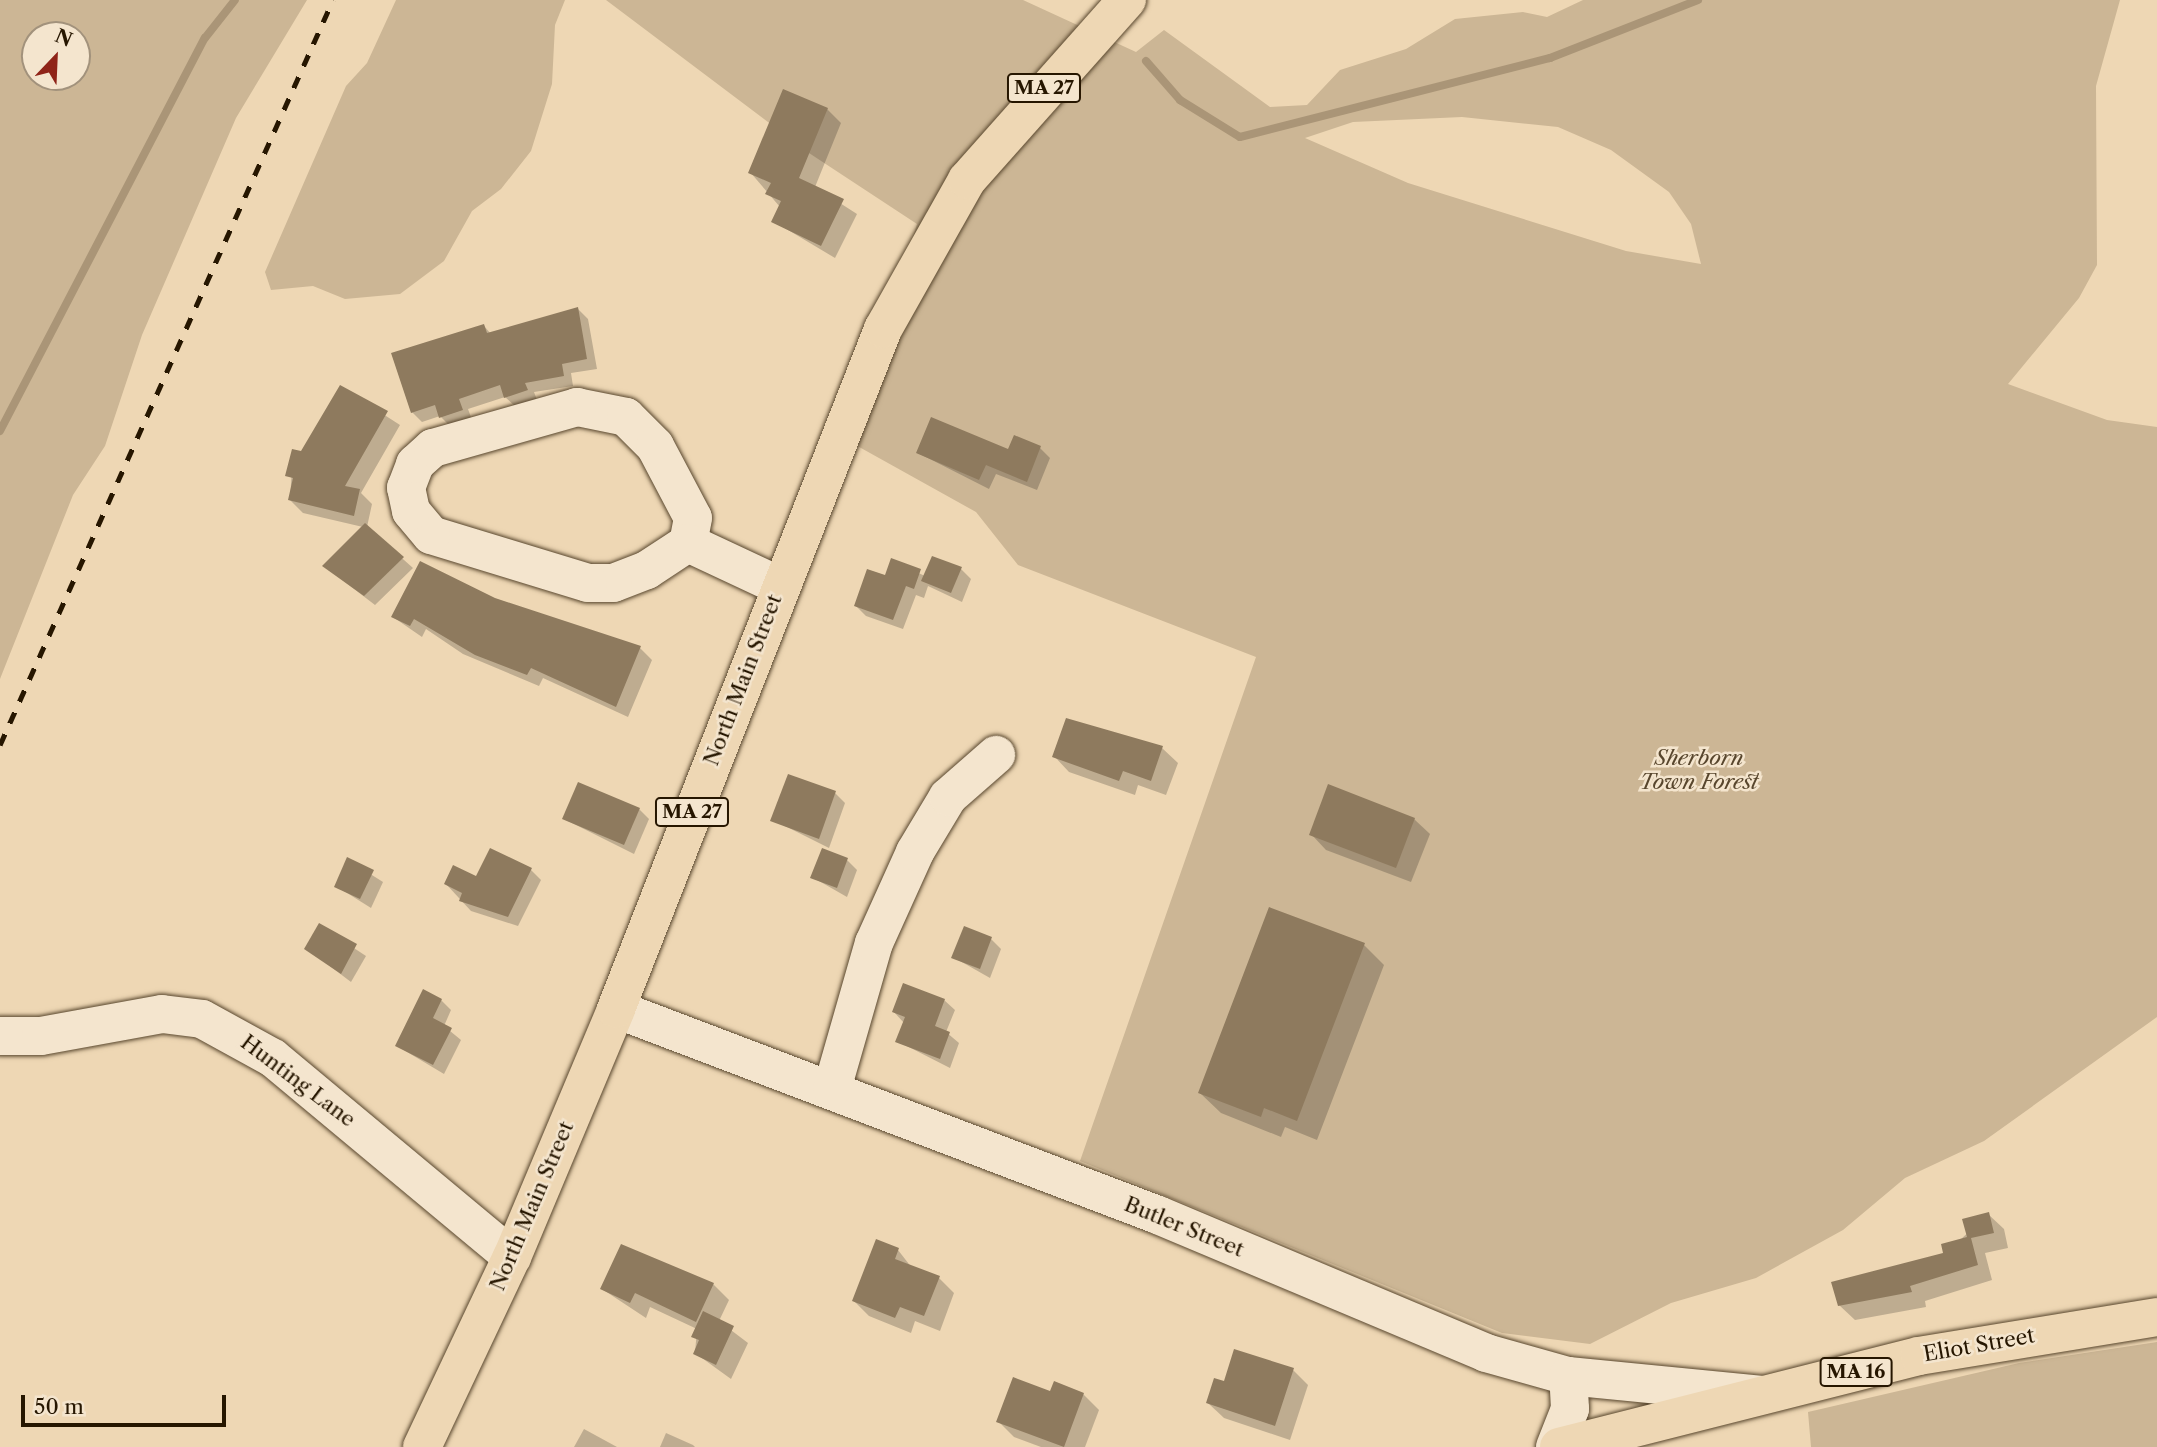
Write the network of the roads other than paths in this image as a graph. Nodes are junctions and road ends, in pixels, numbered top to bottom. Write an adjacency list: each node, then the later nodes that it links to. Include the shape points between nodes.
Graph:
1 (1127, 0): 3 (main road, North Main Street / MA 27, via 982,159 935,228 883,329)
2 (688, 543): 2 (street, via 693,518 678,480 626,417 607,409 577,407 433,448 415,464 406,488 411,511 431,535 588,583 613,583 647,570); 3 (street)
3 (780, 586): 5 (main road, North Main Street / MA 27)
4 (996, 755): 7 (street, via 948,797 915,852 874,943)
5 (616, 1009): 7 (street, Butler Street); 8 (main road, North Main Street / MA 27)
6 (0, 1036): 8 (street, Hunting Lane, via 41,1036 162,1014 202,1019 273,1058)
7 (832, 1089): 10 (street, Butler Street, via 1158,1215 1486,1353)
8 (512, 1257): 12 (main road, North Main Street / MA 27)
9 (2157, 1317): 11 (main road, Eliot Street / MA 16, via 1919,1356)
10 (1568, 1376): 11 (street, Butler Street); 13 (street, via 1570,1409)
11 (1764, 1395): 13 (main road, Eliot Street / MA 16)
12 (422, 1447)
13 (1557, 1447)

